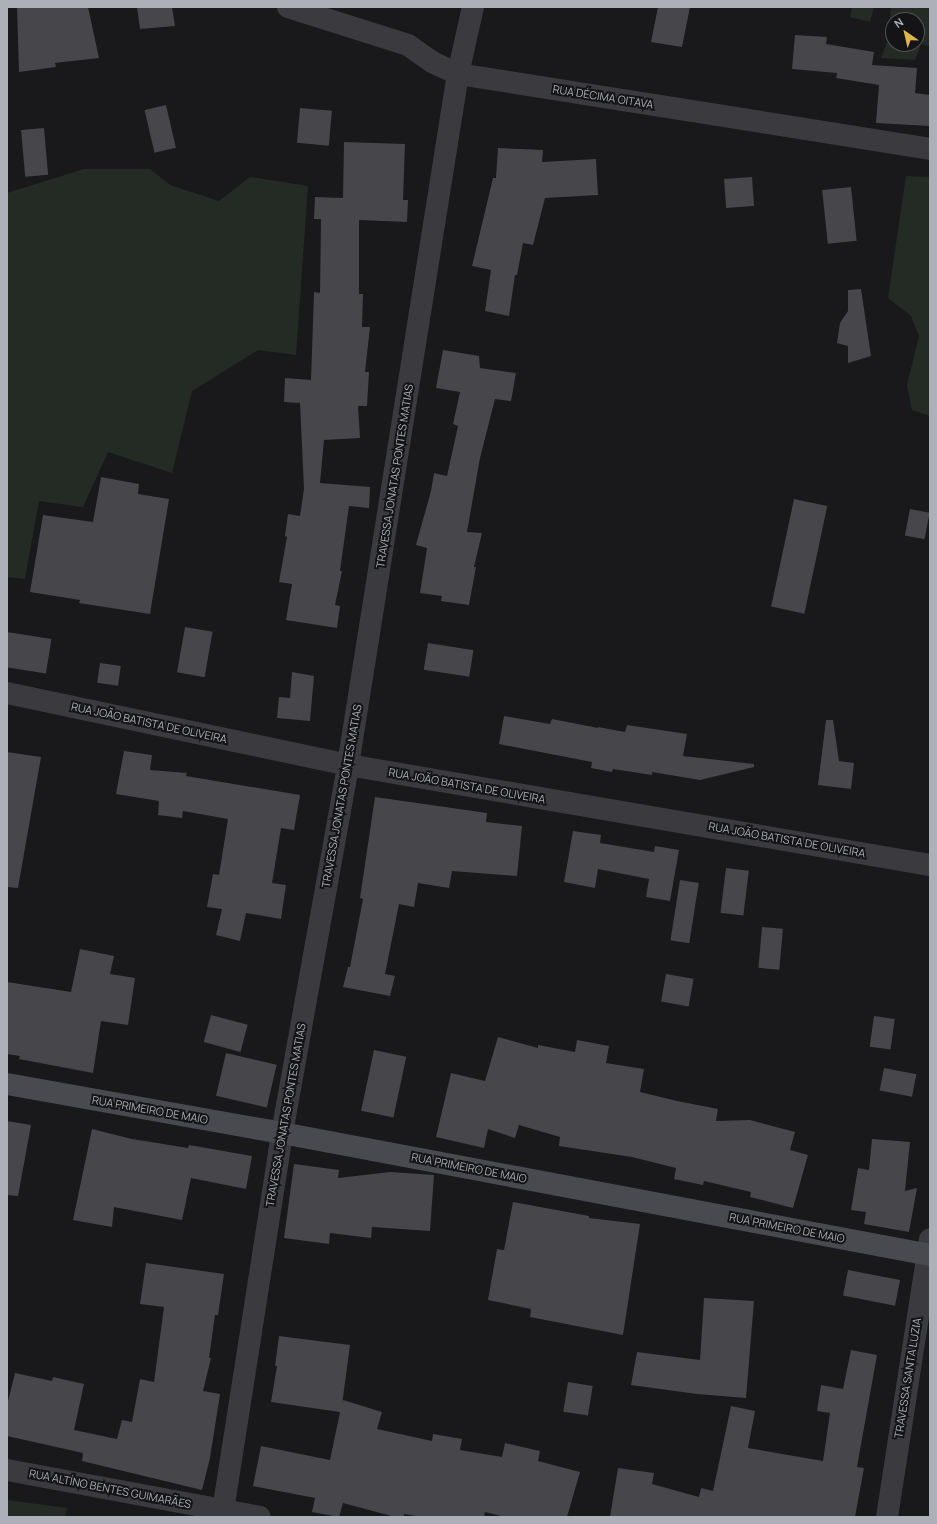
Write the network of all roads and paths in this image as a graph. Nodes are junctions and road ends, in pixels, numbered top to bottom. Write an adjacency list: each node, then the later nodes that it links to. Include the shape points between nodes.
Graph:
1 (288, 7): 3 (street, RUA DÉCIMA OITAVA, via 408,45 432,62)
2 (473, 7): 3 (street)
3 (458, 74): 4 (street, RUA DÉCIMA OITAVA); 6 (street, TRAVESSA JONATAS PONTES MATIAS)
4 (930, 149)
5 (7, 693): 6 (street, RUA JOÃO BATISTA DE OLIVEIRA)
6 (348, 765): 7 (street, RUA JOÃO BATISTA DE OLIVEIRA); 9 (street, TRAVESSA JONATAS PONTES MATIAS)
7 (930, 864)
8 (7, 1084): 9 (street, RUA PRIMEIRO DE MAIO)
9 (282, 1133): 10 (street, RUA PRIMEIRO DE MAIO); 12 (street, TRAVESSA JONATAS PONTES MATIAS)
10 (929, 1249): 14 (street, TRAVESSA SANTA LUZIA)
11 (7, 1470): 12 (street, RUA ALTÍNO BENTES GUIMARÃES)
12 (223, 1514): 13 (street, RUA ALTÍNO BENTES GUIMARÃES)
13 (260, 1517)
14 (887, 1517)

